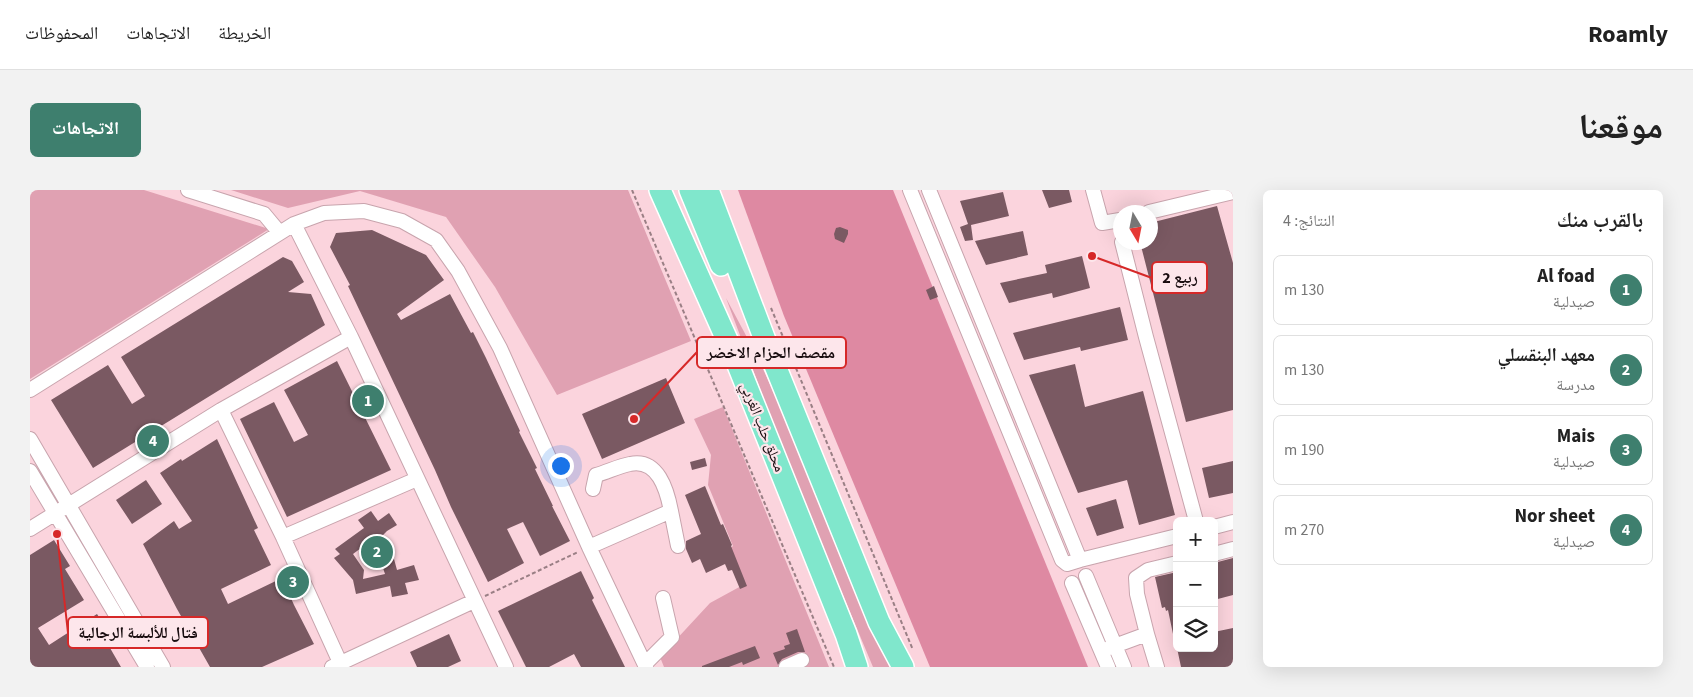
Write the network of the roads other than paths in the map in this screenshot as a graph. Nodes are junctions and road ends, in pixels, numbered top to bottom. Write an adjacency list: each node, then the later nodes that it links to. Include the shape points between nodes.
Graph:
1 (188, 190): 13 (street, via 264,214)
2 (660, 190): 17 (highway, محلق حلب الغربي)
3 (672, 190): 17 (highway)
4 (690, 190): 16 (highway, via 723,268)
5 (708, 190): 16 (highway)
6 (910, 190): 37 (street, via 1062,560 1066,564)
7 (929, 190): 37 (street)
8 (1093, 190): 11 (street, via 1102,223)
9 (1233, 192): 10 (street)
10 (1158, 210)
11 (1113, 221)
12 (294, 224): 13 (street); 15 (street); 34 (street, via 324,213 364,211 402,221 436,240 458,271 500,348)
13 (279, 232): 18 (street)
14 (1124, 250): 27 (street)
15 (351, 337): 19 (street); 22 (street)
16 (768, 348): 47 (highway, via 879,622)
17 (736, 360): 54 (highway, محلق حلب الغربي)
18 (30, 390)
19 (221, 410): 24 (street); 31 (street)
20 (30, 438): 24 (street)
21 (30, 471): 26 (street)
22 (417, 478): 31 (street); 42 (street)
23 (593, 489): 25 (street, via 596,475 631,464 642,464 659,474)
24 (68, 505): 26 (street); 51 (street)
25 (671, 511): 33 (street); 34 (street)
26 (55, 513): 30 (street); 50 (street)
27 (1195, 517)
28 (1233, 522): 29 (street)
29 (1218, 526)
30 (30, 529)
31 (283, 537): 48 (street)
32 (1173, 537): 37 (street)
33 (678, 546)
34 (589, 547): 49 (street)
35 (1233, 549): 36 (street)
36 (1218, 553)
37 (1080, 560)
38 (1173, 564): 43 (street, via 1148,570 1136,578)
39 (1086, 576): 44 (street)
40 (1072, 583): 45 (street)
41 (663, 598): 49 (street, via 672,637)
42 (474, 601): 48 (street); 52 (street)
43 (1146, 634): 44 (street); 57 (street)
44 (1116, 645): 45 (street); 56 (street)
45 (1101, 652): 55 (street)
46 (802, 660): 53 (street)
47 (908, 660)
48 (338, 666)
49 (646, 666)
50 (147, 667)
51 (163, 667)
52 (506, 667)
53 (786, 667)
54 (857, 667)
55 (1108, 667)
56 (1124, 667)
57 (1158, 667)

